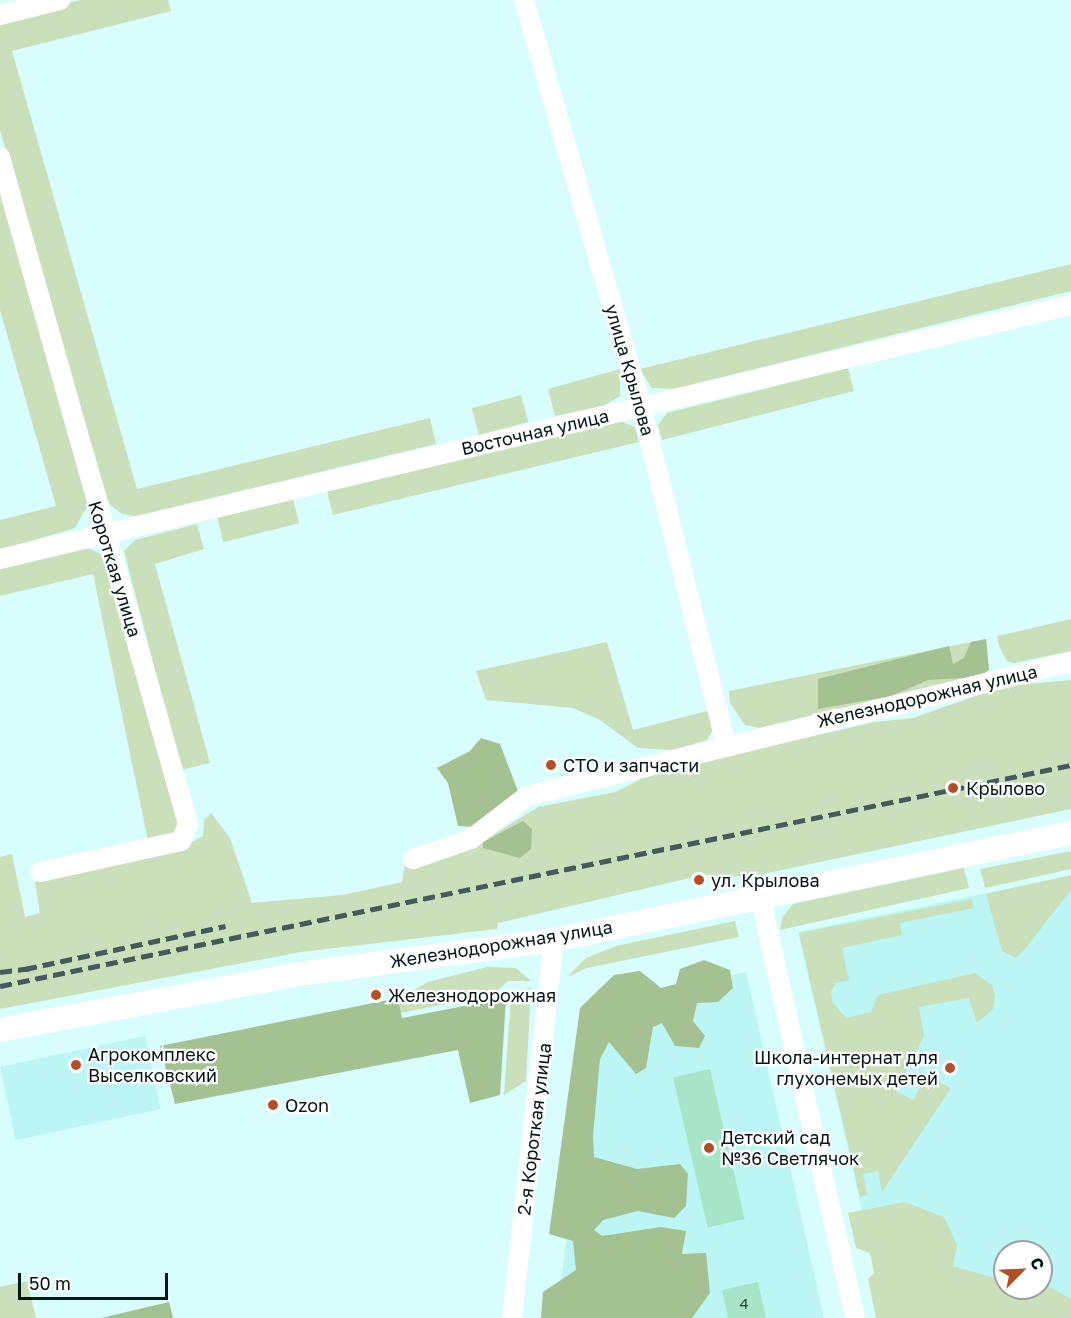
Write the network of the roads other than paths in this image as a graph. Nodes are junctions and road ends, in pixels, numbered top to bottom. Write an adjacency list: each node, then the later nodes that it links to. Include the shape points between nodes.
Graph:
1 (60, 0): 3 (street)
2 (524, 0): 6 (street, улица Крылова)
3 (0, 15)
4 (0, 157): 7 (street, Короткая улица)
5 (1071, 305): 6 (street, Восточная улица)
6 (641, 406): 7 (street, Восточная улица); 10 (street, улица Крылова)
7 (104, 534): 8 (street, Восточная улица); 13 (street, Короткая улица, via 188,824 182,842)
8 (0, 559)
9 (1071, 662): 10 (street, Железнодорожная улица)
10 (726, 744): 12 (street, Железнодорожная улица, via 527,796 471,839)
11 (1071, 833): 14 (main road, Железнодорожная улица)
12 (413, 859)
13 (40, 872)
14 (760, 896): 15 (main road, Железнодорожная улица); 18 (street)
15 (554, 940): 16 (main road, Железнодорожная улица, via 306,973); 17 (street, 2-я Короткая улица)
16 (0, 1030)
17 (512, 1318)
18 (855, 1318)

